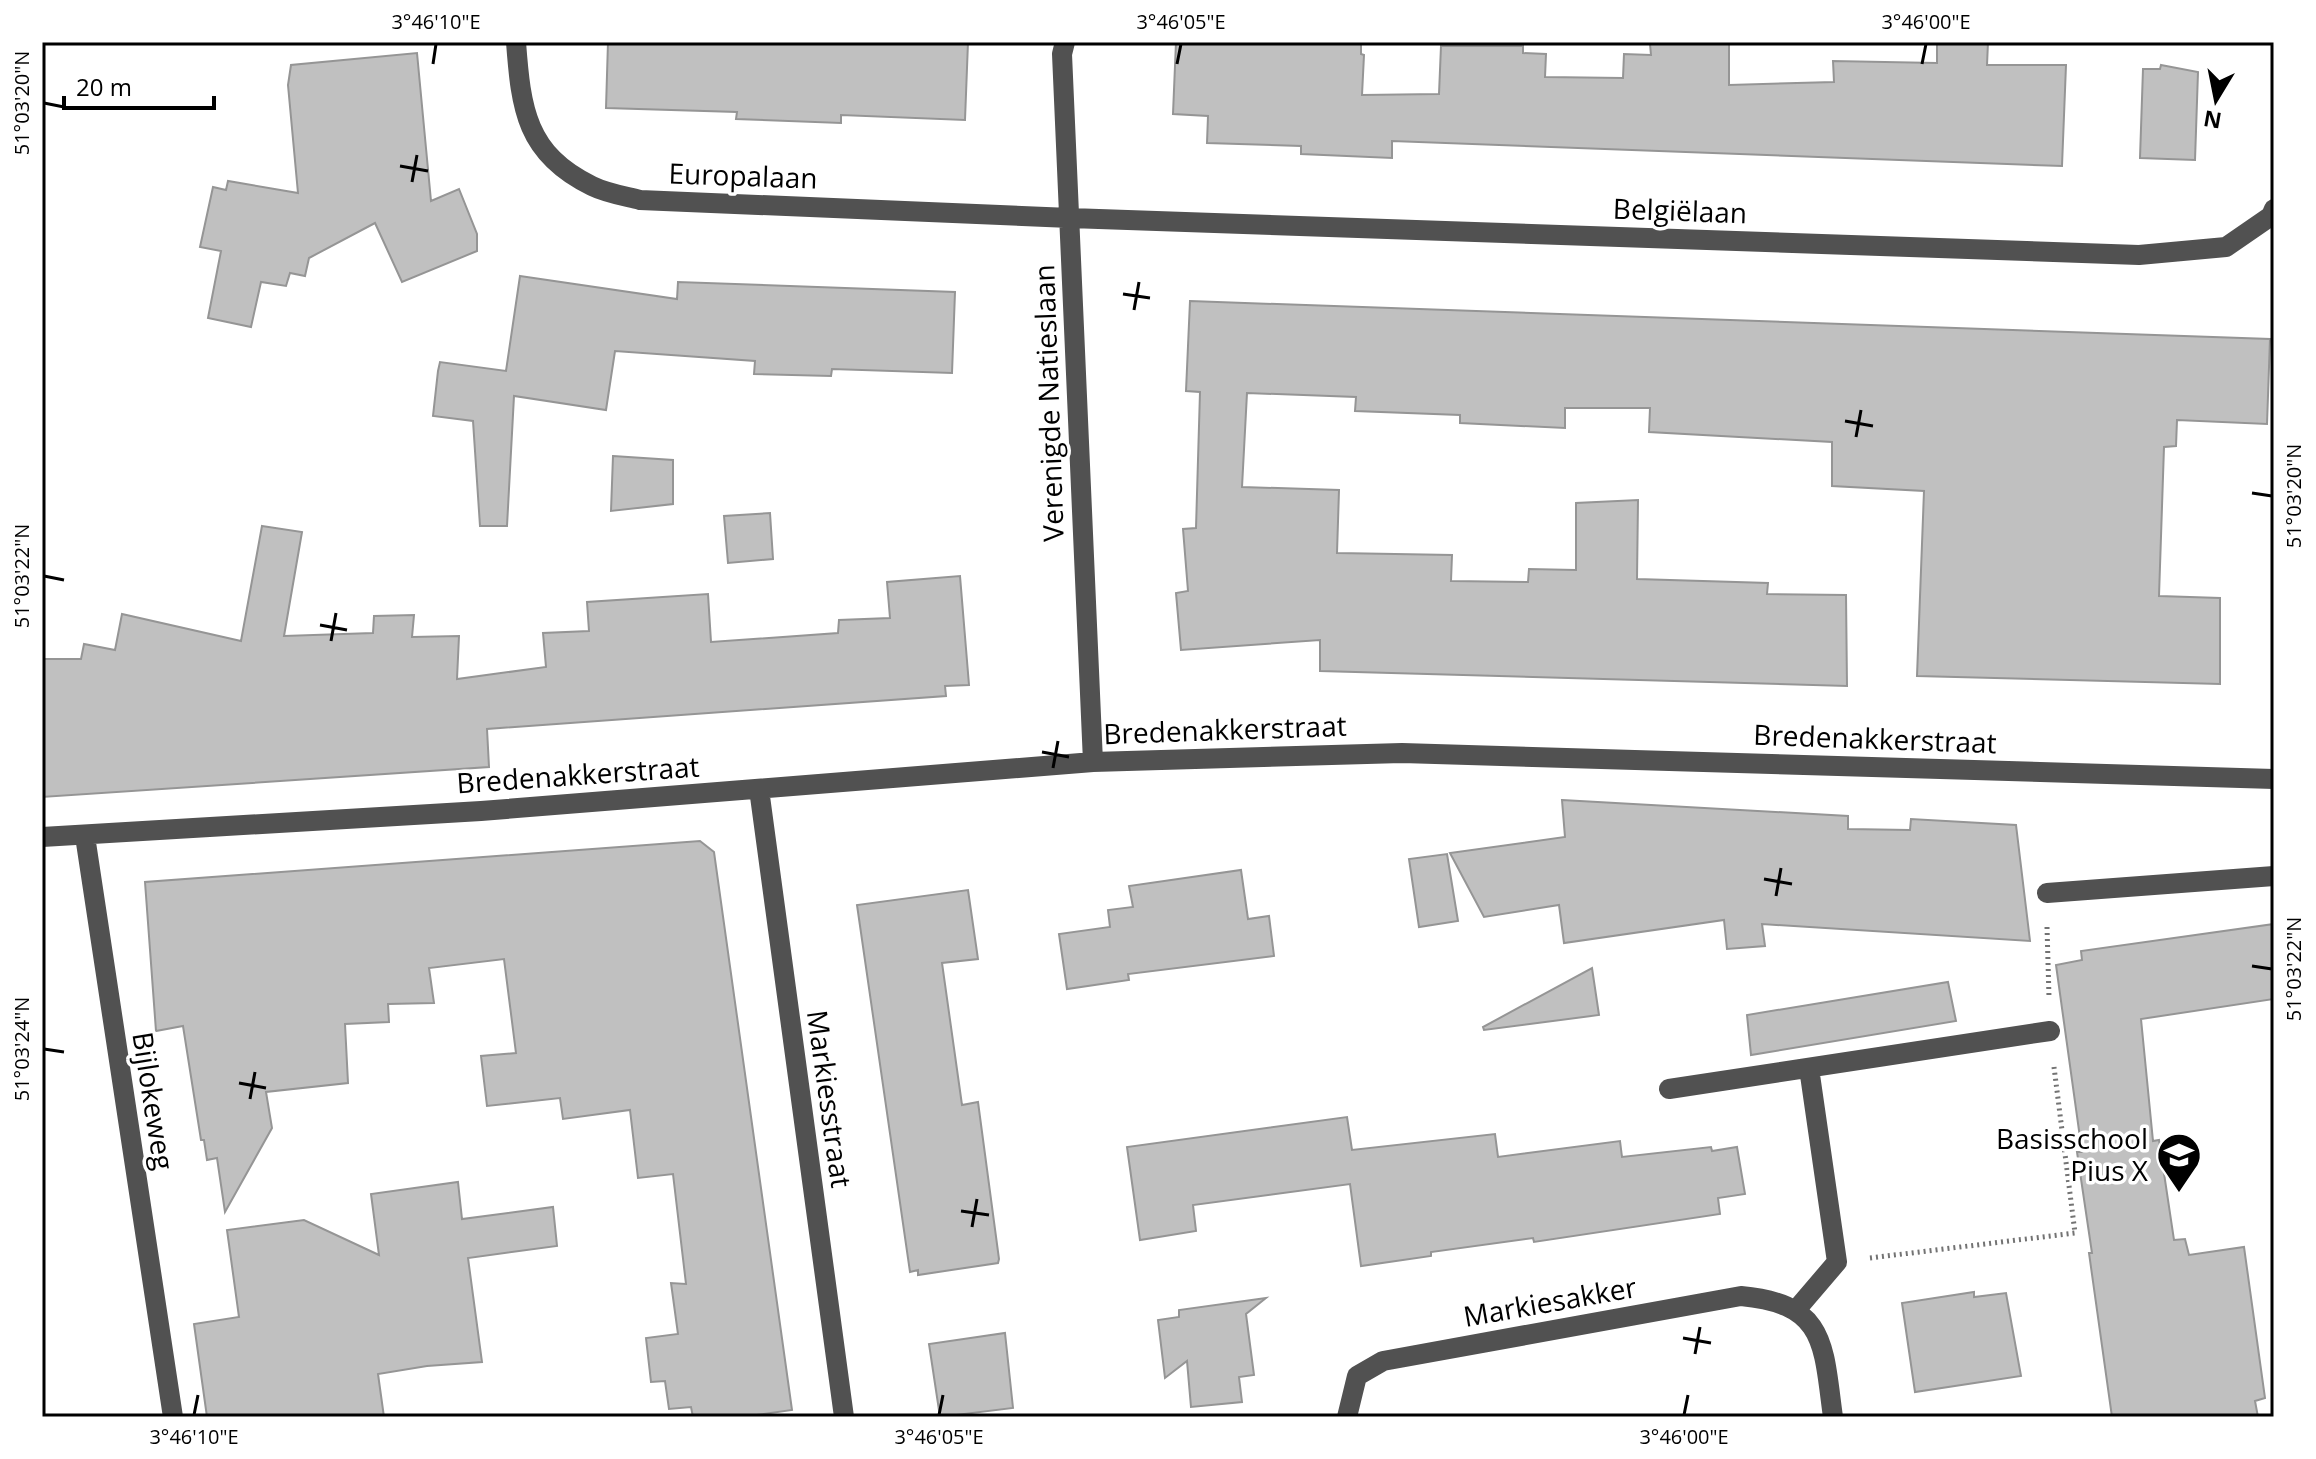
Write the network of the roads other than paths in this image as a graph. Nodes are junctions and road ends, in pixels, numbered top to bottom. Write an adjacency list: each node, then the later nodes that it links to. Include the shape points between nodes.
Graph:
1 (516, 42): 4 (street, Europalaan, via 527,122 551,162 593,187 640,200)
2 (1065, 42): 4 (street, Verenigde Natieslaan)
3 (2274, 209): 4 (street, Belgiëlaan, via 2226,247 2139,255)
4 (1070, 218): 5 (street, Verenigde Natieslaan)
5 (1093, 762): 6 (street, Bredenakkerstraat, via 1402,753); 7 (street, Bredenakkerstraat)
6 (2274, 779)
7 (759, 789): 8 (street, Bredenakkerstraat); 17 (street, Markiesstraat)
8 (85, 836): 9 (street); 16 (street, Bijlokeweg)
9 (42, 837)
10 (2274, 876): 11 (street)
11 (2047, 893)
12 (2050, 1031): 13 (street)
13 (1809, 1068): 14 (street); 15 (street, via 1837,1262)
14 (1669, 1089)
15 (1796, 1310): 18 (street, Markiesakker, via 1741,1296 1383,1361 1357,1376); 19 (street, via 1822,1344)
16 (173, 1417)
17 (844, 1417)
18 (1347, 1417)
19 (1833, 1417)

